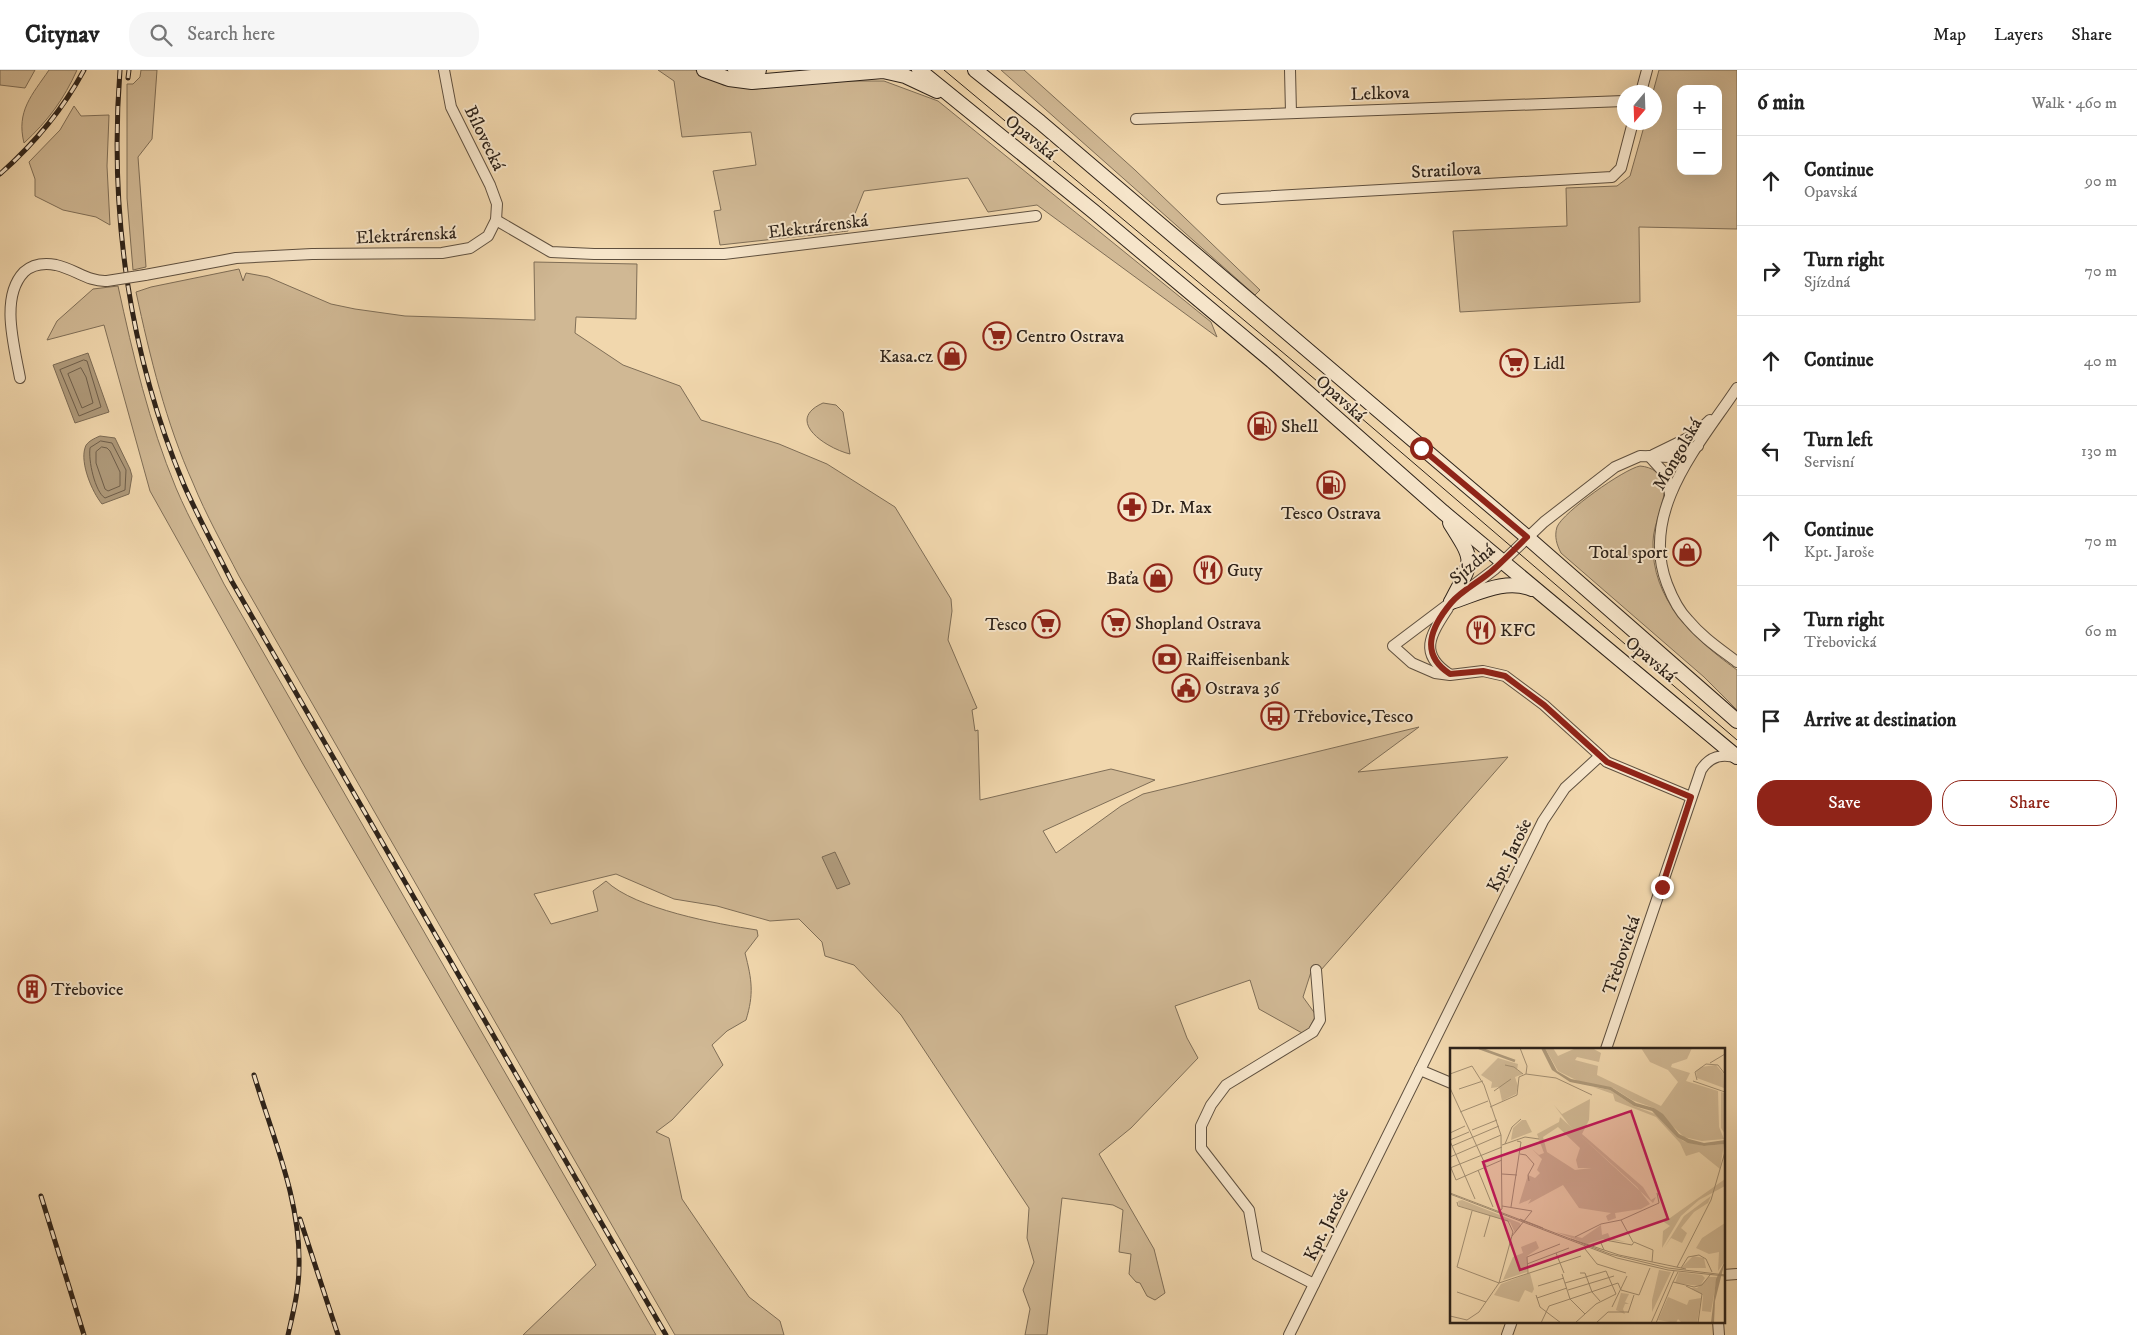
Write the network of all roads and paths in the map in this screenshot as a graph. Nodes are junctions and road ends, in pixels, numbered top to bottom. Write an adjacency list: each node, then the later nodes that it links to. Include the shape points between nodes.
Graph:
1 (444, 70): 19 (street, Bílovecká, via 451,107 495,198)
2 (704, 70): 12 (main road, via 729,79 752,82 883,71 914,80)
3 (735, 70): 4 (main road)
4 (759, 70)
5 (919, 70): 12 (main road, Opavská)
6 (975, 70): 15 (main road, Opavská)
7 (990, 70): 15 (main road)
8 (1290, 70): 13 (street)
9 (1647, 70): 10 (street)
10 (1643, 85)
11 (1617, 102): 13 (street, Lelkova)
12 (962, 104): 26 (main road, Opavská, via 1272,361)
13 (1291, 113): 14 (street, Lelkova)
14 (1136, 119)
15 (1040, 122): 27 (main road, Opavská)
16 (1632, 130): 17 (street, Stratilova, via 1621,168 1612,177)
17 (1222, 199)
18 (1036, 216): 19 (street, Elektrárenská, via 724,254 552,252)
19 (496, 220): 20 (street, Elektrárenská, bridge, via 488,236 470,248 442,253 236,258 107,281 91,280 62,267 32,266 17,278 9,293 8,305)
20 (20, 378)
21 (1737, 388): 22 (street, Mongolská)
22 (1726, 406): 23 (street, Mongolská); 24 (street, via 1694,435)
23 (1698, 446): 24 (street, via 1670,457); 25 (street, Mongolská)
24 (1649, 456): 25 (street, via 1667,476); 27 (street, Sjízdná, via 1631,458 1615,467)
25 (1670, 494): 31 (street, Mongolská, via 1659,534 1665,579 1687,620)
26 (1443, 512): 28 (main road, Opavská); 30 (main road, via 1468,553 1469,567)
27 (1527, 537): 28 (street, Sjízdná); 33 (main road, Opavská)
28 (1502, 561): 29 (main road, Opavská); 30 (street, Sjízdná)
29 (1542, 593): 30 (main road, via 1520,584 1506,584); 35 (main road, Opavská)
30 (1452, 602): 32 (street, via 1433,633 1430,646 1435,662); 32 (street, Sjízdná, via 1393,646 1419,667)
31 (1737, 662)
32 (1450, 674): 34 (street, via 1483,671 1505,676 1544,705)
33 (1737, 721)
34 (1600, 756): 36 (street, via 1613,765); 39 (street, Kpt. Jaroše, via 1573,780 1551,807)
35 (1737, 757): 36 (street, Třebovická, via 1723,755 1707,762)
36 (1691, 797): 38 (street, Třebovická)
37 (1316, 970): 43 (street, Kpt. Jaroše, via 1320,1020 1313,1032 1226,1085 1201,1126 1201,1148 1249,1210 1257,1255)
38 (1606, 1048)
39 (1420, 1070): 40 (street); 43 (street, Kpt. Jaroše)
40 (1450, 1083)
41 (1737, 1274): 42 (street)
42 (1724, 1275)
43 (1314, 1284): 46 (street, Kpt. Jaroše)
44 (1512, 1322): 47 (street)
45 (1718, 1322): 48 (street)
46 (1289, 1335)
47 (1507, 1335)
48 (1719, 1335)

